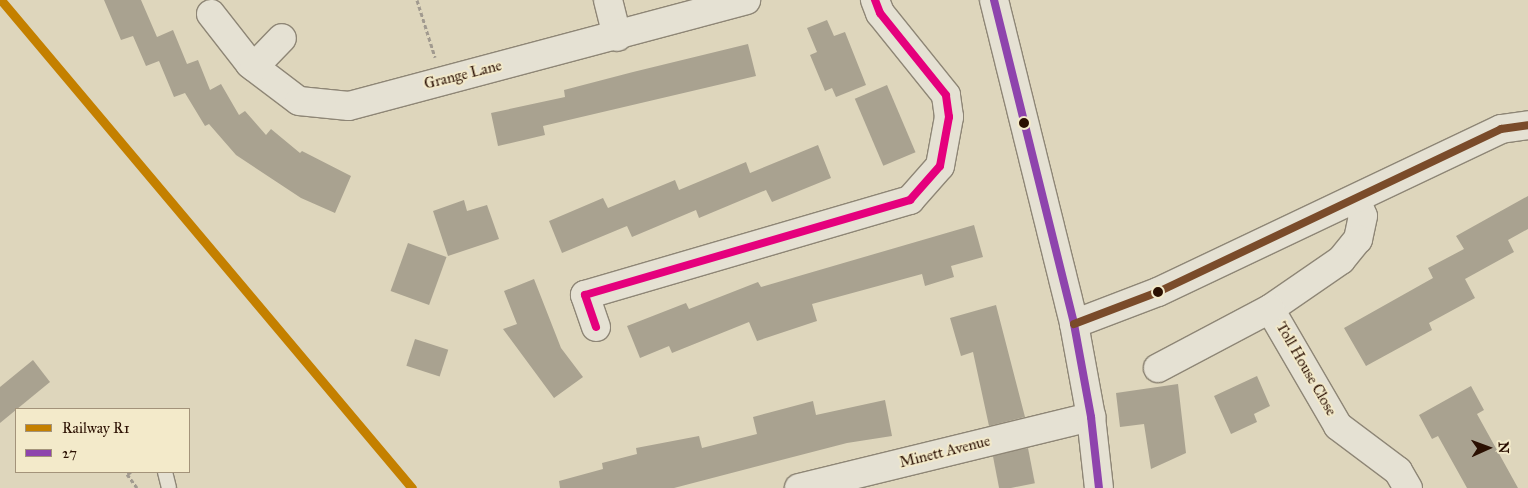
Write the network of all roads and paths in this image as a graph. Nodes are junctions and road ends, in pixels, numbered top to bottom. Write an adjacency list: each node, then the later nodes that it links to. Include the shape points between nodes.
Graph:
1 (417, 0): 10 (path)
2 (608, 0): 7 (street)
3 (746, 0): 7 (street, Grange Lane)
4 (875, 0): 15 (street, via 880,13 946,95 949,117 940,166 910,200 585,295)
5 (994, 0): 14 (street)
6 (211, 14): 9 (street, Grange Lane)
7 (617, 36): 10 (street, Grange Lane)
8 (282, 38): 9 (street)
9 (254, 67): 10 (street, Grange Lane, via 299,101 349,106)
10 (442, 80)
11 (1528, 125): 12 (street, via 1502,129)
12 (1356, 199): 13 (street, Toll House Close, via 1363,216 1358,239 1341,260); 14 (street, via 1158,292)
13 (1270, 309): 16 (street, Toll House Close); 24 (street, Toll House Close, via 1338,426 1398,471)
14 (1074, 324): 17 (street)
15 (596, 327)
16 (1158, 368)
17 (1092, 417): 22 (street, Minett Avenue); 23 (street)
18 (129, 473): 20 (path)
19 (165, 473): 21 (lane)
20 (136, 488)
21 (169, 488)
22 (799, 488)
23 (1099, 488)
24 (1408, 488)

